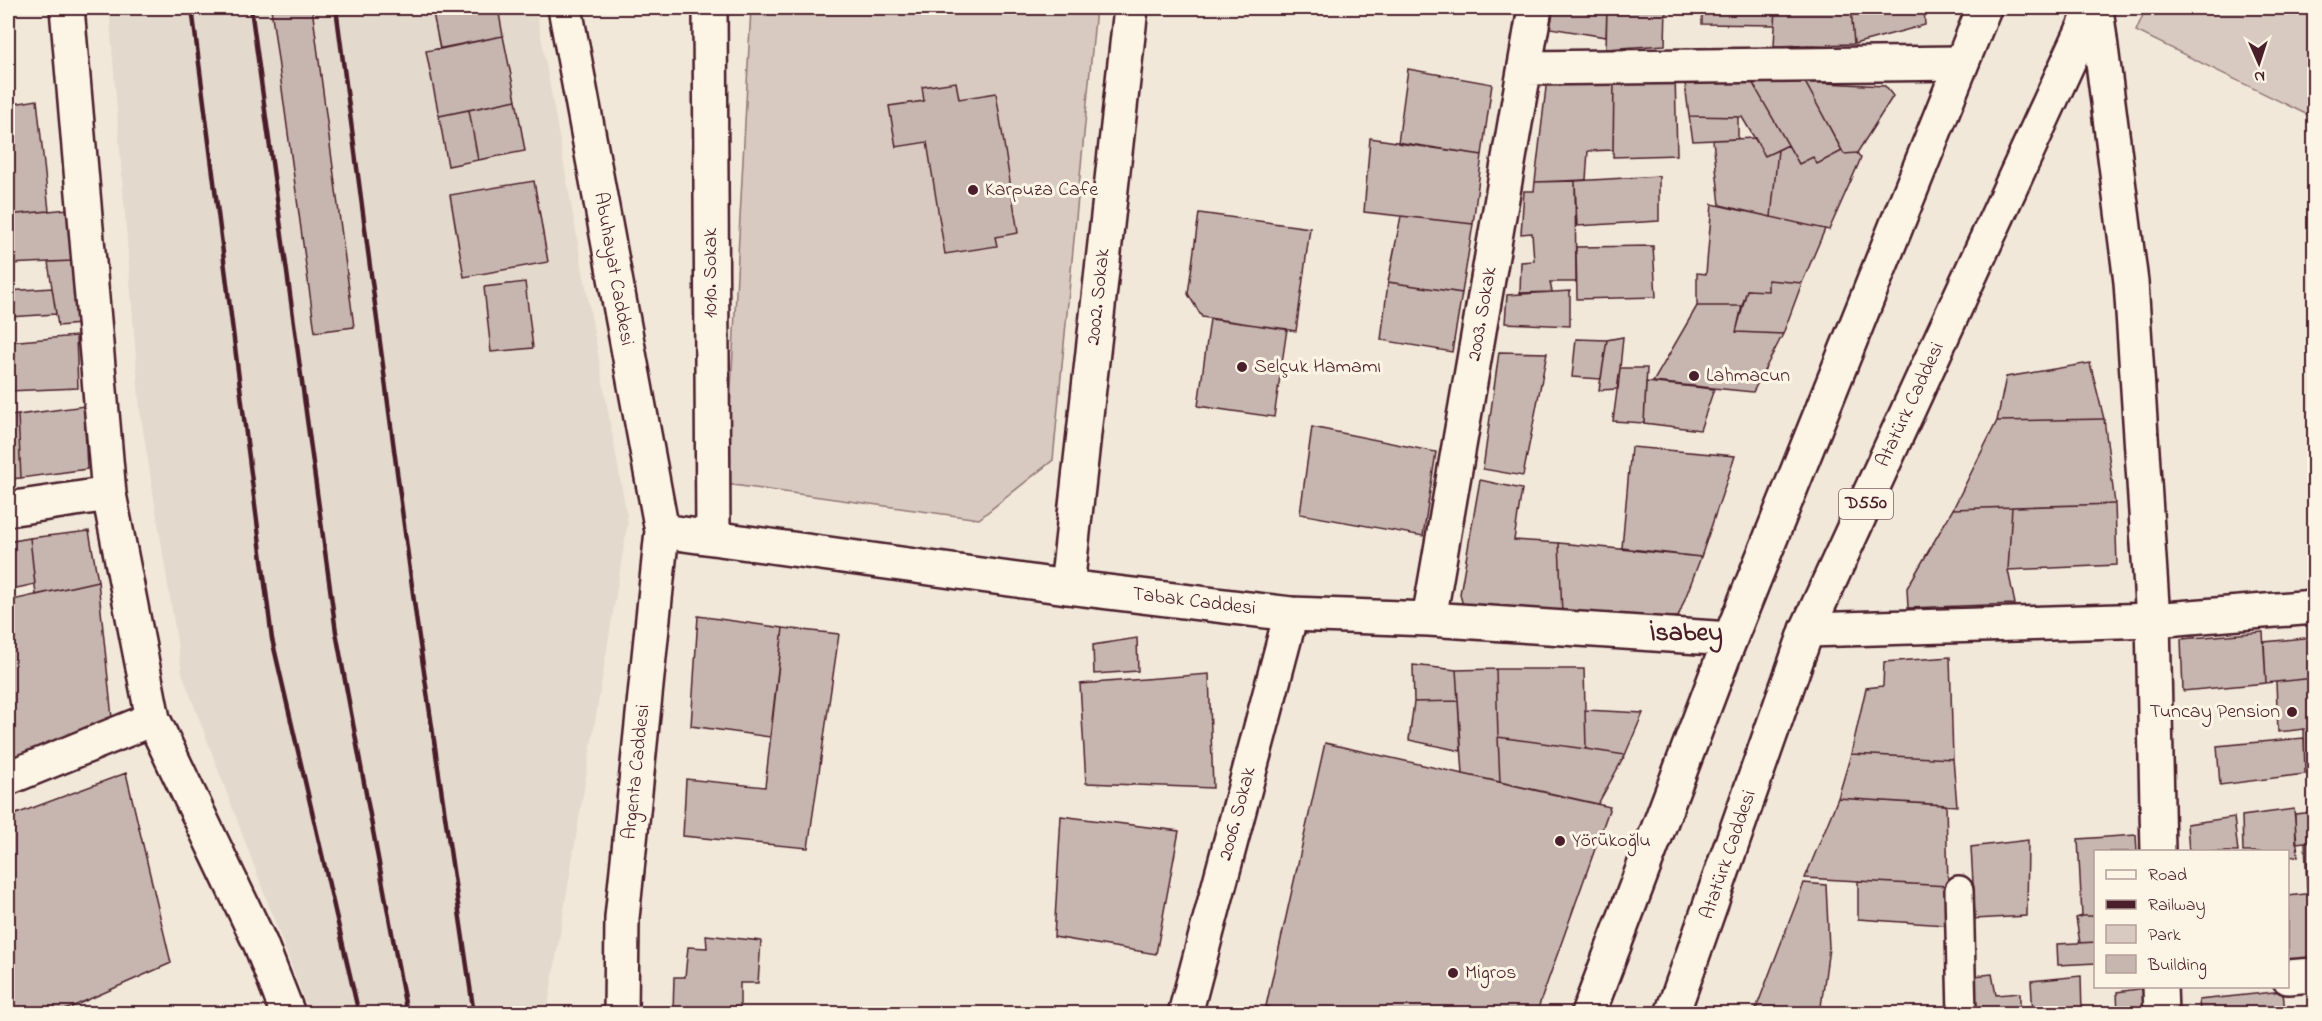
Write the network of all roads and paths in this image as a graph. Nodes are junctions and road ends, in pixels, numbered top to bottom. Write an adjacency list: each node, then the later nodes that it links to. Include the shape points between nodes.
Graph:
1 (67, 8): 10 (main road)
2 (565, 8): 12 (main road, Abuhayat Caddesi)
3 (710, 8): 13 (main road, 1010. Sokak)
4 (1131, 8): 14 (main road, 2002. Sokak)
5 (1535, 8): 9 (main road, 2003. Sokak)
6 (1984, 8): 8 (main road)
7 (2095, 8): 18 (main road, via 2131,282); 19 (main road, Atatürk Caddesi / D550)
8 (1961, 63): 9 (main road); 20 (main road)
9 (1526, 68): 17 (main road, 2003. Sokak)
10 (109, 494): 11 (main road); 21 (main road)
11 (8, 509)
12 (662, 531): 13 (main road, Tabak Caddesi); 28 (main road, Argenta Caddesi, via 622,918)
13 (713, 538): 14 (main road, Tabak Caddesi)
14 (1067, 587): 16 (main road, Tabak Caddesi)
15 (2314, 607): 18 (main road)
16 (1291, 614): 17 (main road, Tabak Caddesi); 29 (main road, 2006. Sokak)
17 (1429, 619): 20 (main road, Tabak Caddesi)
18 (2153, 620): 19 (main road); 23 (main road)
19 (1807, 630): 31 (main road, Atatürk Caddesi / D550)
20 (1730, 639): 30 (main road)
21 (153, 718): 22 (main road); 27 (main road, via 260,943)
22 (8, 778)
23 (2158, 850)
24 (1959, 890): 32 (lane)
25 (2314, 975): 26 (main road)
26 (2289, 977)
27 (288, 1014)
28 (621, 1014)
29 (1185, 1014)
30 (1588, 1014)
31 (1672, 1014)
32 (1962, 1014)

